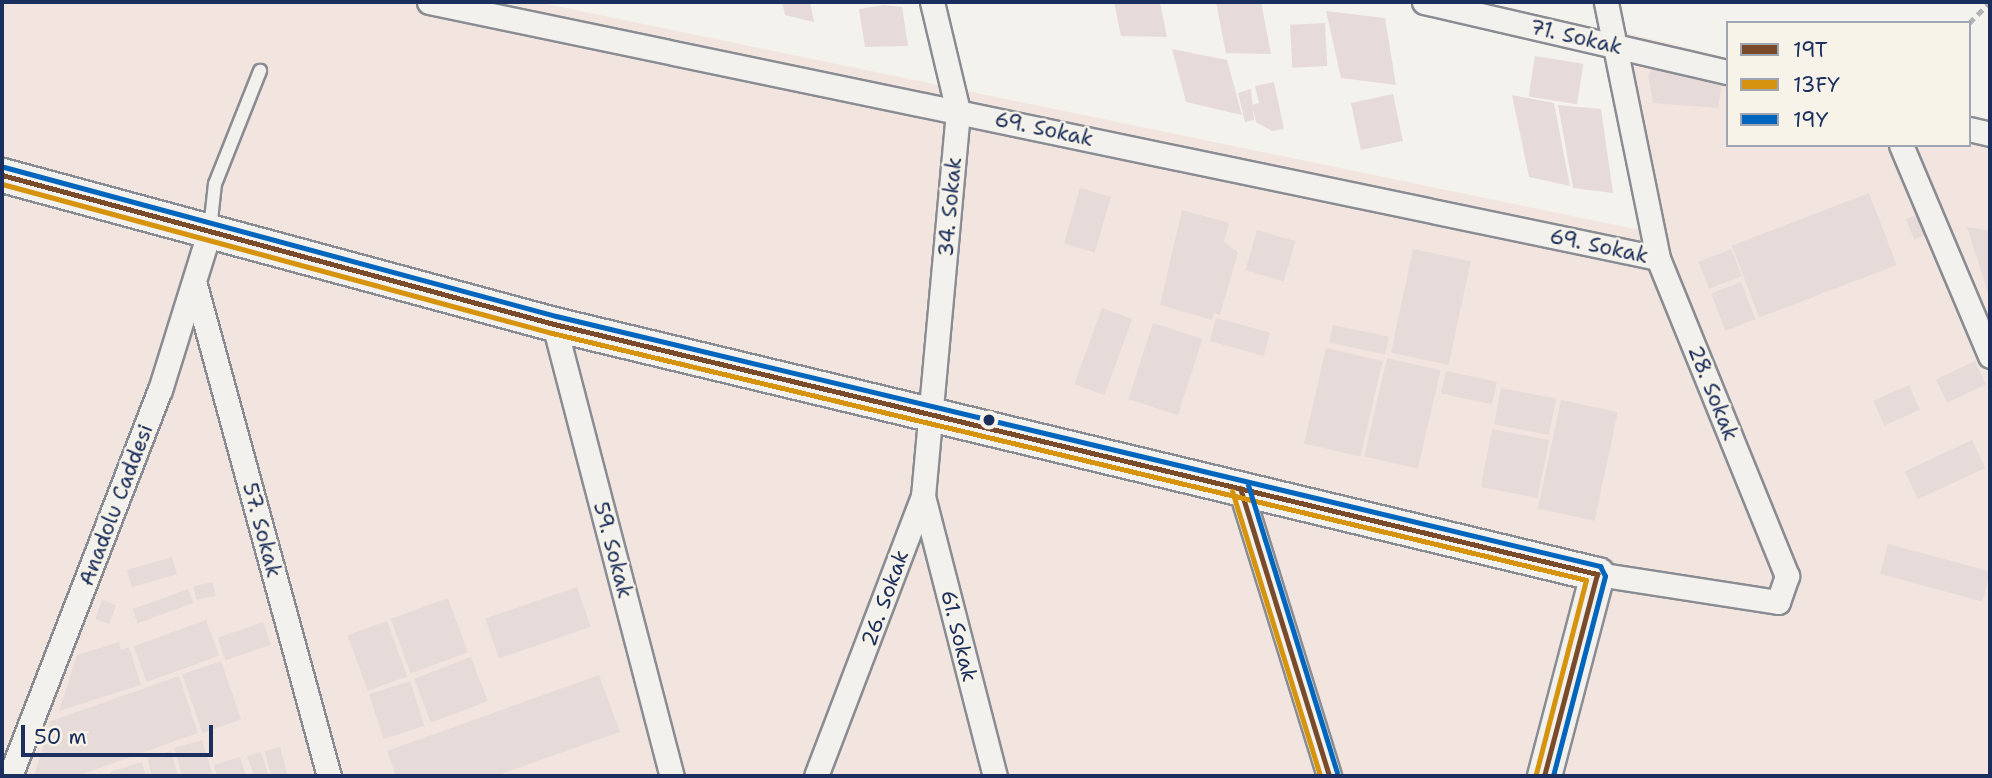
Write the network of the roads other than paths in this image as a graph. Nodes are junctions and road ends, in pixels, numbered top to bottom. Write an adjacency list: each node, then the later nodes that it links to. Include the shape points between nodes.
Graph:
1 (429, 2): 8 (street, 69. Sokak)
2 (932, 2): 8 (street, 34. Sokak)
3 (1424, 2): 5 (street, 71. Sokak)
4 (1606, 2): 5 (street, 28. Sokak)
5 (1614, 46): 7 (street, 71. Sokak); 14 (street, 28. Sokak)
6 (260, 71): 13 (lane, via 215,184)
7 (1726, 72)
8 (958, 111): 14 (street, 69. Sokak); 18 (street, 34. Sokak)
9 (1971, 129): 10 (street)
10 (1990, 134)
11 (1902, 147): 17 (street)
12 (2, 175): 13 (street)
13 (210, 229): 15 (street, Anadolu Caddesi); 16 (street)
14 (1658, 258): 21 (street, 28. Sokak, via 1787,576 1778,602)
15 (195, 285): 22 (street, Anadolu Caddesi, via 160,390); 23 (street, 57. Sokak)
16 (554, 324): 18 (street); 24 (street, 59. Sokak)
17 (1990, 356)
18 (932, 415): 19 (street); 20 (street, 26. Sokak)
19 (1240, 488): 21 (street); 27 (street)
20 (923, 496): 25 (street, 26. Sokak); 26 (street, 61. Sokak)
21 (1597, 574): 28 (street)
22 (10, 776)
23 (328, 776)
24 (673, 776)
25 (816, 776)
26 (995, 776)
27 (1329, 776)
28 (1544, 776)

